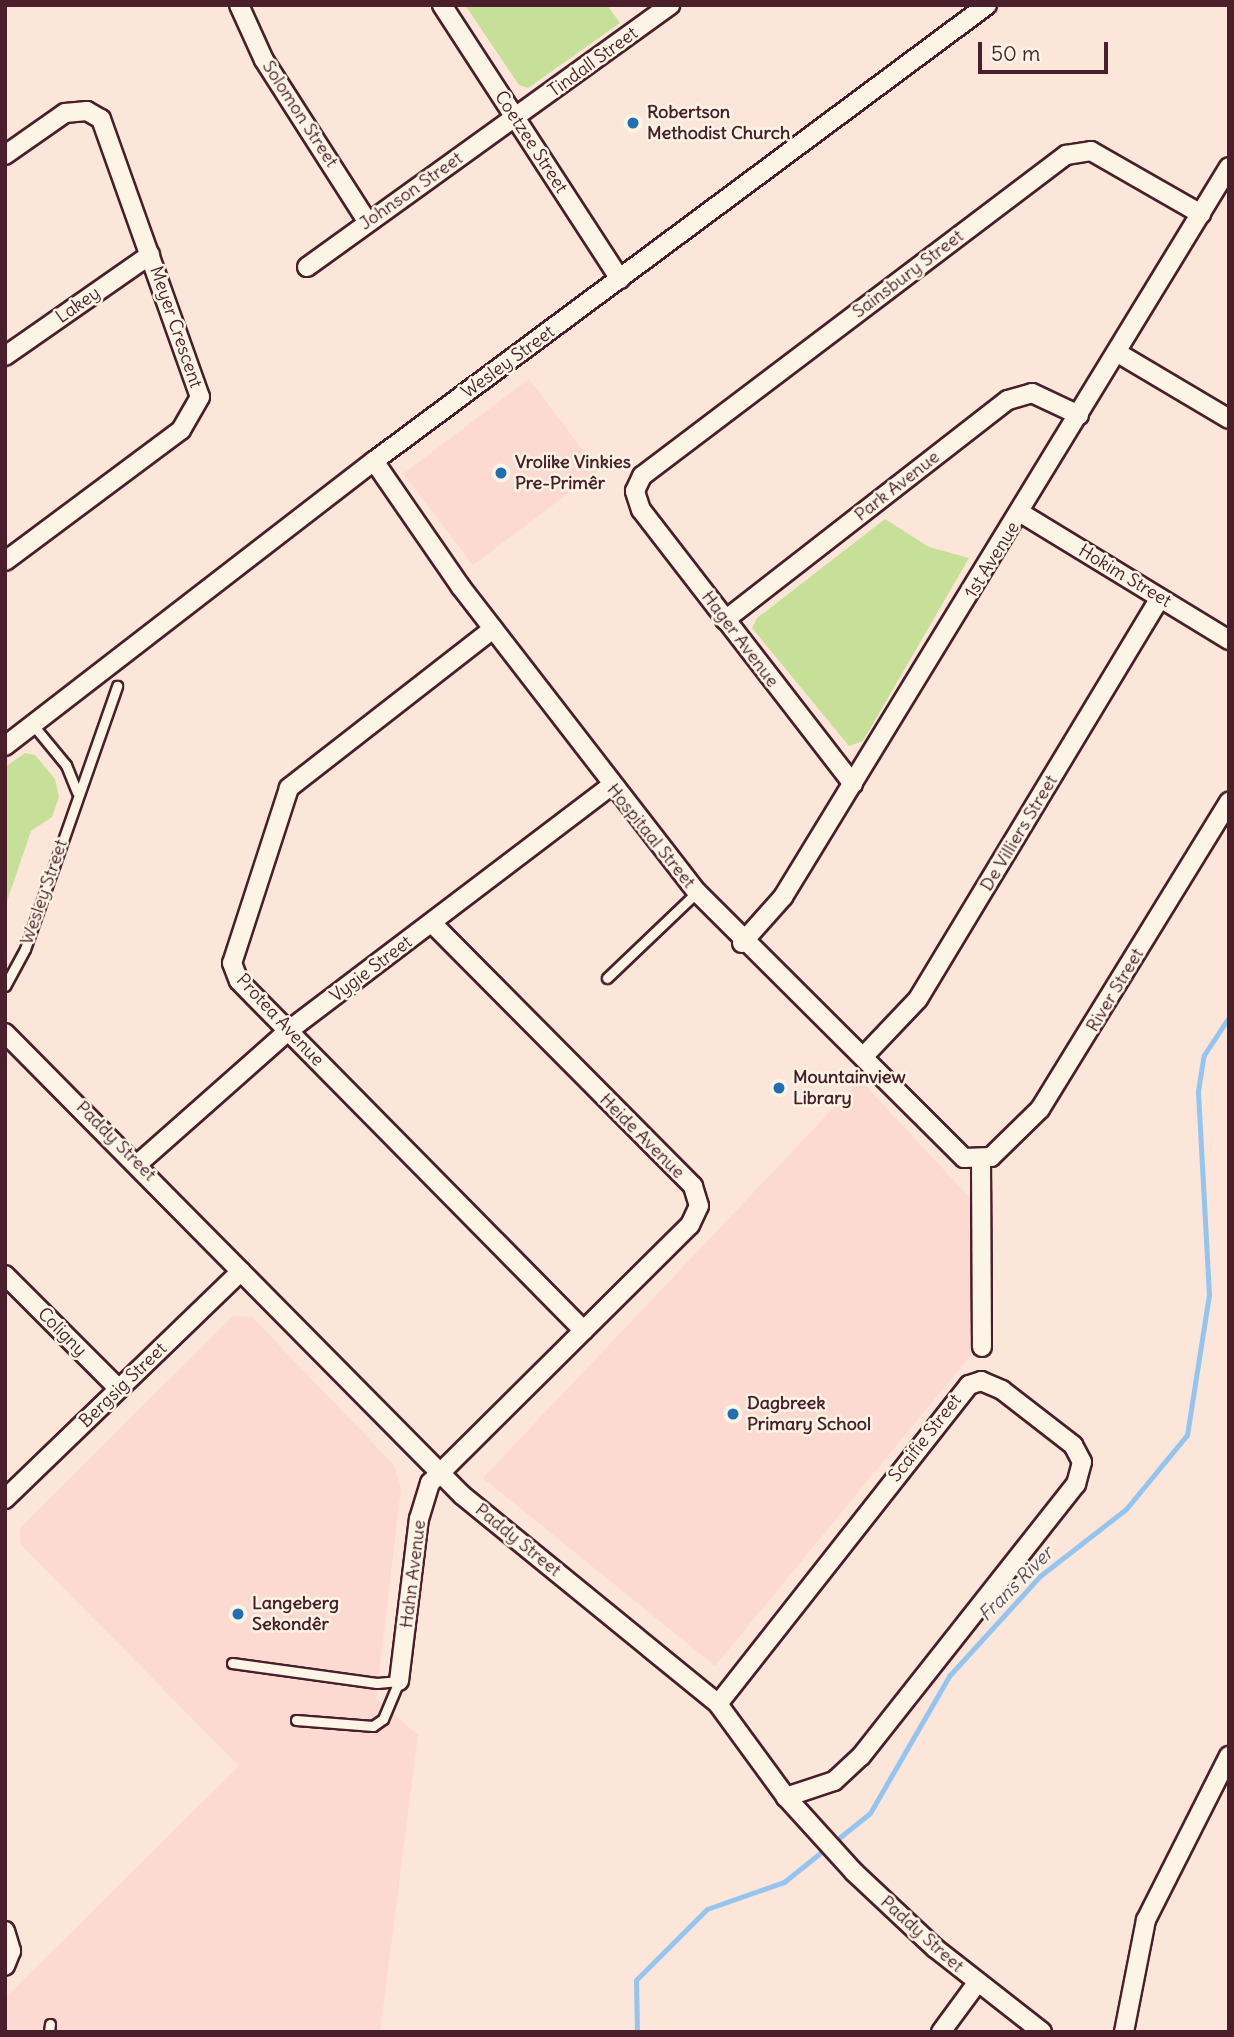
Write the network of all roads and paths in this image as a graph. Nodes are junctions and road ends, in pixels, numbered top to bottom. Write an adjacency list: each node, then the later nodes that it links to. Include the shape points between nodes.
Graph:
1 (239, 5): 9 (street, Solomon Street, via 264,60)
2 (442, 5): 5 (street, Coetzee Street)
3 (670, 5): 5 (street, Tindall Street)
4 (987, 5): 12 (street, Wesley Street)
5 (516, 118): 9 (street, Johnson Street); 12 (street, Coetzee Street)
6 (5, 155): 10 (street, Meyer Crescent, via 65,113 94,113 106,128)
7 (1229, 167): 8 (street, 1st Avenue)
8 (1201, 214): 13 (street, 1st Avenue); 18 (street, Sainsbury Street, via 1091,151 1066,155 642,476)
9 (367, 221): 11 (street, Johnson Street)
10 (150, 255): 14 (street, Lakey); 20 (street, Meyer Crescent, via 196,378 198,409 181,430)
11 (307, 267)
12 (620, 279): 17 (street, Wesley Street)
13 (1118, 353): 15 (street, 1st Avenue); 16 (street)
14 (5, 356)
15 (1079, 415): 19 (street, 1st Avenue); 22 (street, Park Avenue, via 1032,393 1008,400)
16 (1229, 419)
17 (374, 461): 23 (street, Hospitaal Street); 26 (street, Wesley Street)
18 (635, 491): 22 (street, Hager Avenue, via 641,510)
19 (1021, 513): 21 (street, Hokim Street); 28 (street, 1st Avenue)
20 (5, 561)
21 (1160, 598): 24 (street, Hokim Street); 39 (street, De Villiers Street, via 918,999)
22 (725, 620): 28 (street, Hager Avenue)
23 (493, 629): 29 (street, Hospitaal Street); 37 (street, Protea Avenue, via 302,776 283,799 232,963 239,981)
24 (1229, 640)
25 (117, 686): 30 (lane, Wesley Street)
26 (33, 725): 27 (street, Wesley Street); 30 (lane, via 66,765)
27 (5, 746)
28 (853, 784): 34 (street, 1st Avenue, via 777,906)
29 (611, 786): 32 (street, Hospitaal Street); 33 (street, Vygie Street)
30 (77, 794): 36 (lane, Wesley Street, via 25,949)
31 (1229, 802): 40 (street, River Street, via 1040,1108)
32 (697, 892): 34 (street, Hospitaal Street); 35 (lane)
33 (433, 923): 37 (street, Vygie Street); 44 (street, Heide Avenue, via 698,1197 690,1225)
34 (742, 943): 39 (street, Hospitaal Street)
35 (607, 978)
36 (5, 986)
37 (288, 1031): 41 (street, Vygie Street); 44 (street, Protea Avenue)
38 (5, 1033): 41 (street, Paddy Street)
39 (863, 1057): 40 (street, Hospitaal Street, via 964,1158)
40 (981, 1161): 45 (street)
41 (140, 1163): 42 (street, Paddy Street)
42 (241, 1271): 46 (street, Bergsig Street); 47 (street, Paddy Street)
43 (5, 1275): 46 (street, Coligny)
44 (584, 1331): 47 (street, Heide Avenue)
45 (982, 1347)
46 (120, 1389): 48 (street, Bergsig Street)
47 (440, 1474): 50 (street, Hahn Avenue, via 419,1519); 51 (street, Paddy Street)
48 (5, 1499)
49 (232, 1662): 50 (lane, via 377,1683)
50 (399, 1681): 52 (lane, via 383,1719 373,1726)
51 (718, 1704): 54 (street, Paddy Street); 54 (street, Scaifie Street, via 969,1385 981,1381 1002,1391 1073,1445 1082,1462 1076,1484 854,1765 834,1781)
52 (296, 1720)
53 (1229, 1756): 60 (street, via 1146,1920)
54 (786, 1797): 57 (street, Paddy Street, via 854,1872)
55 (5, 1931): 56 (street, via 11,1951)
56 (5, 1966)
57 (977, 1983): 58 (street); 59 (street, Paddy Street)
58 (941, 2032)
59 (1042, 2032)
60 (1124, 2032)

